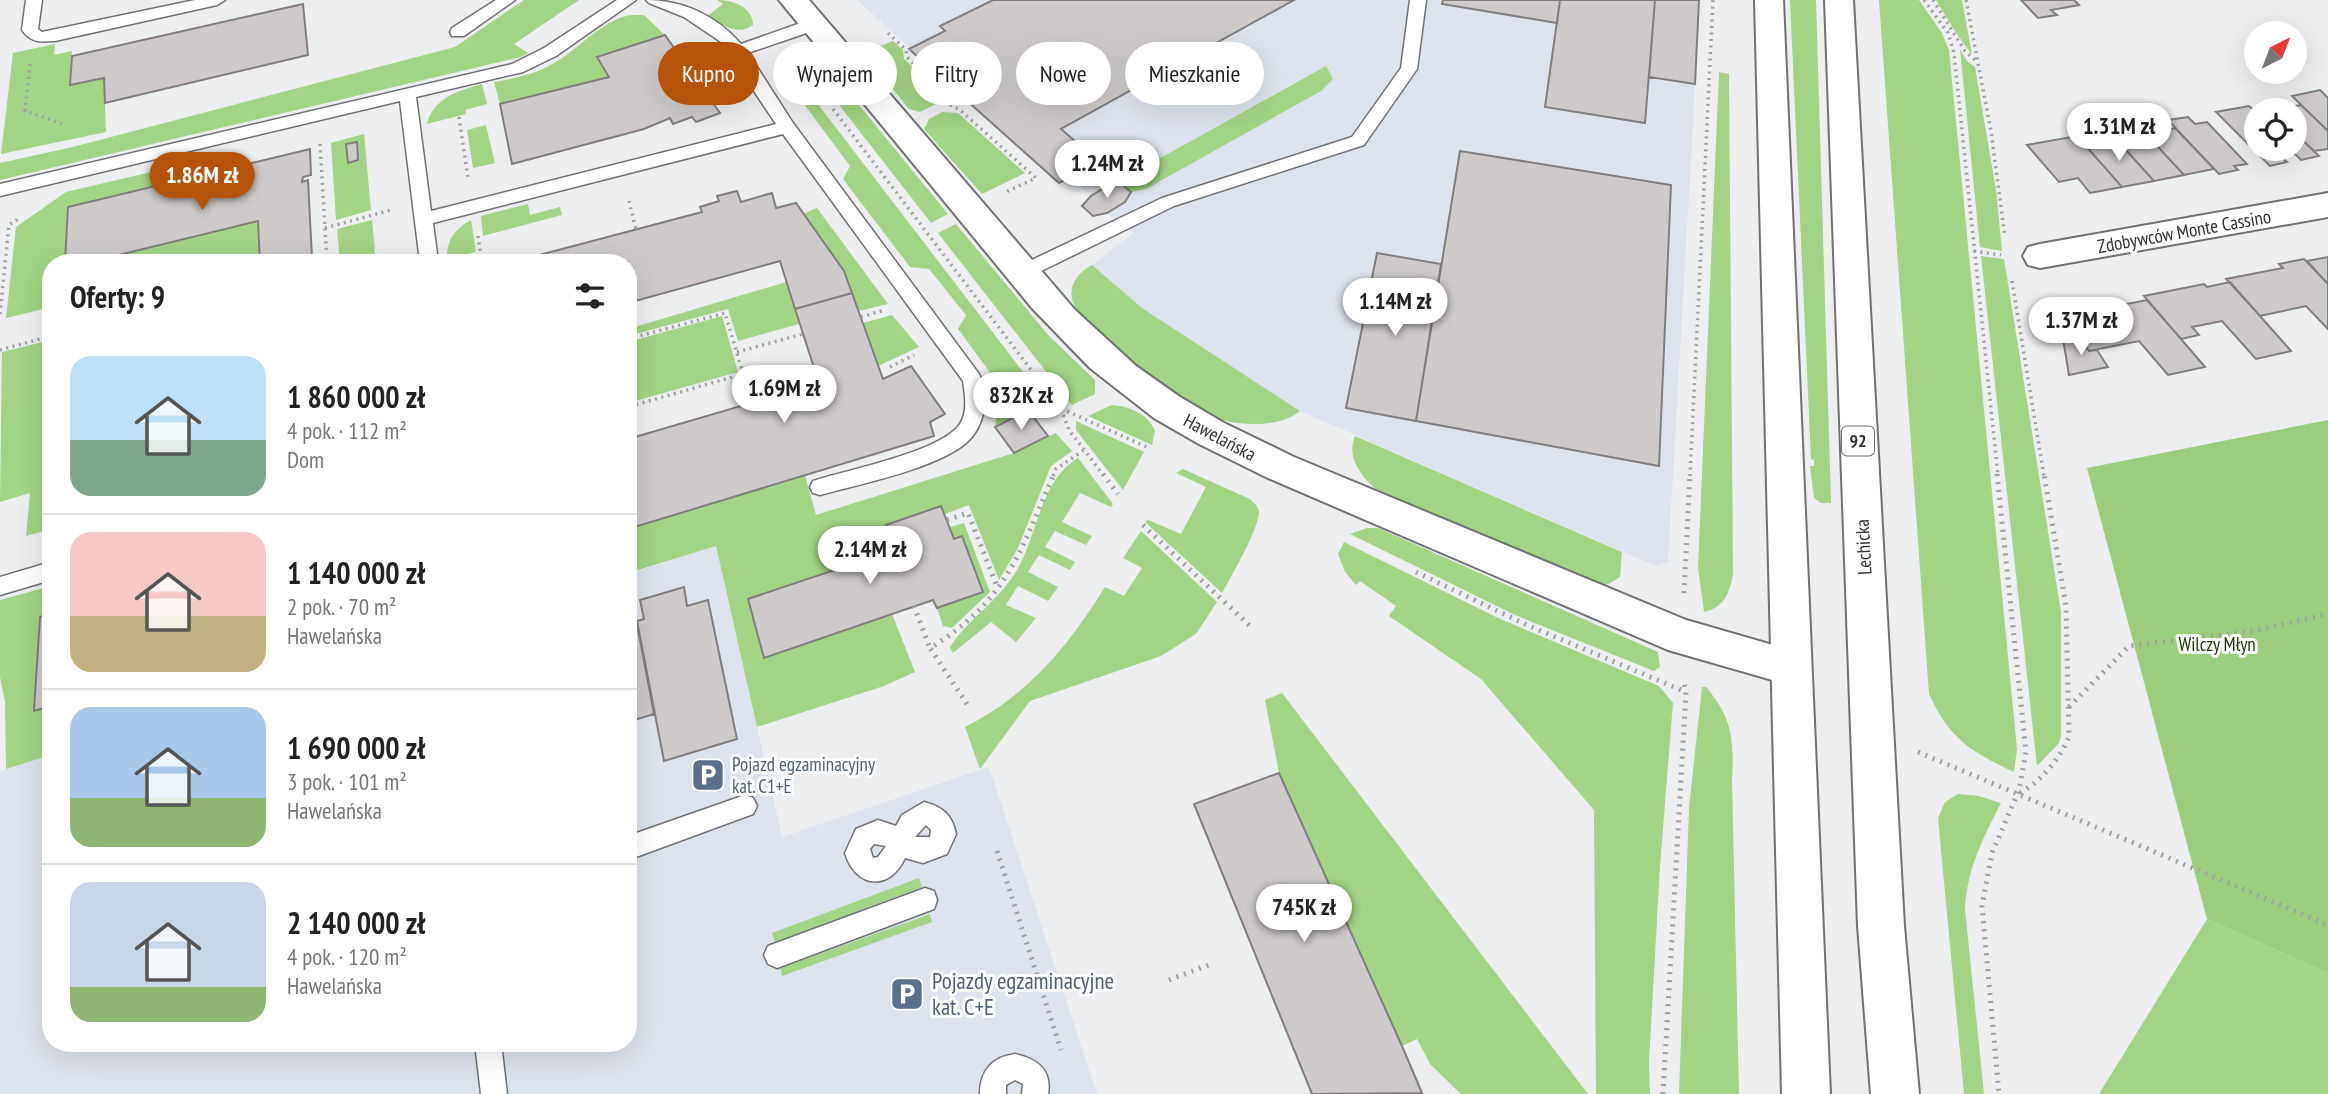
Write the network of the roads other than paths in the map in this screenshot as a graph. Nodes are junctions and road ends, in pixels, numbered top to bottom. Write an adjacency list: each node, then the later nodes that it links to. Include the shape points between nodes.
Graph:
1 (34, 0): 2 (lane, via 30,30 38,37)
2 (217, 0)
3 (507, 0): 10 (lane)
4 (628, 0): 14 (lane, via 550,52 517,68)
5 (654, 0): 11 (lane, via 690,13)
6 (1418, 0): 21 (lane, via 1409,69 1358,141 1168,202)
7 (1769, 0): 25 (main road)
8 (1839, 0): 35 (main road, Lechicka / 92, via 1881,926)
9 (804, 12): 12 (lane); 21 (main road, Hawelańska)
10 (458, 32)
11 (730, 42)
12 (753, 42)
13 (759, 84): 15 (lane)
14 (407, 94): 16 (lane); 18 (lane)
15 (787, 127): 18 (lane); 22 (lane, via 972,379 977,402 966,432 939,450)
16 (0, 190)
17 (2328, 205): 20 (main road, Zdobywców Monte Cassino)
18 (422, 211): 19 (lane)
19 (428, 254)
20 (2040, 257)
21 (1021, 273): 25 (main road, Hawelańska, via 1098,355 1145,393 1202,428 1275,465 1682,637)
22 (820, 487)
23 (42, 574): 24 (lane)
24 (0, 586)
25 (1790, 667): 34 (main road)
26 (745, 806): 27 (lane)
27 (637, 845)
28 (925, 900): 29 (lane)
29 (778, 955)
30 (489, 1052): 31 (lane)
31 (494, 1094)
32 (993, 1094): 33 (lane, via 997,1076 1016,1064 1029,1069 1037,1080)
33 (1035, 1094)
34 (1807, 1094)
35 (1895, 1094)

